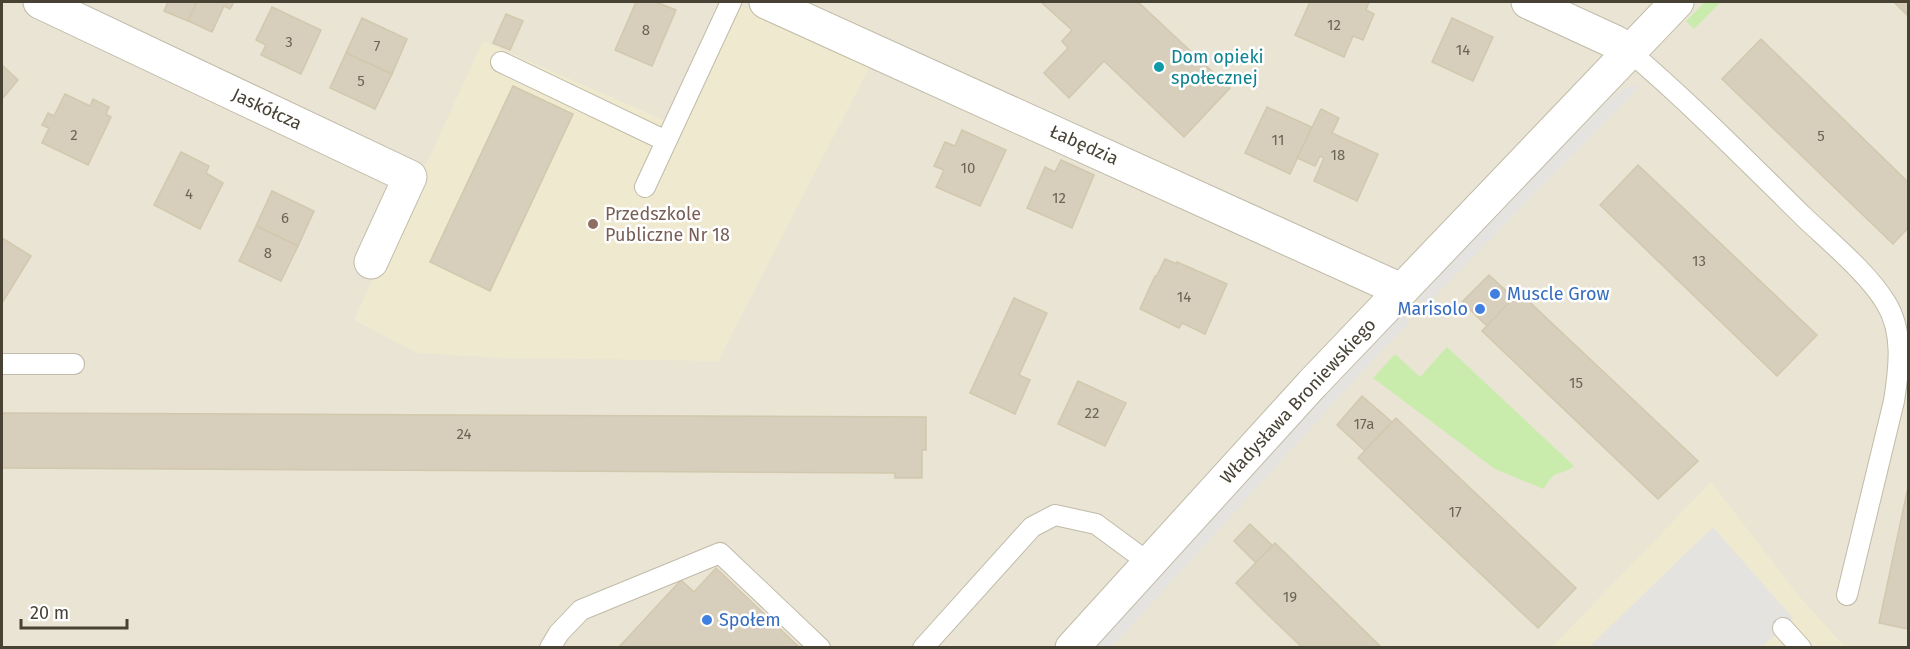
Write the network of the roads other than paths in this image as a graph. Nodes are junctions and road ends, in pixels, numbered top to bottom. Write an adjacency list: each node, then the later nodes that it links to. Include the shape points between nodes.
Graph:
1 (40, 2): 10 (street, Jaskółcza, via 410,177)
2 (731, 2): 8 (lane)
3 (766, 2): 11 (street, Łabędzia)
4 (1528, 2): 6 (street)
5 (1677, 2): 6 (street, Władysława Broniewskiego)
6 (1629, 51): 11 (street, Władysława Broniewskiego); 14 (lane, via 1838,250 1887,303 1898,342)
7 (501, 62): 8 (lane)
8 (666, 141): 9 (lane)
9 (645, 187)
10 (370, 262)
11 (1401, 290): 15 (street, Władysława Broniewskiego)
12 (2, 364): 13 (lane)
13 (74, 364)
14 (1901, 402): 16 (lane)
15 (1149, 563): 20 (lane, via 1096,524 1055,515 1032,527); 21 (street, Władysława Broniewskiego)
16 (1847, 596)
17 (1783, 628): 22 (lane)
18 (550, 648): 19 (lane, via 581,610 720,553)
19 (820, 648)
20 (923, 648)
21 (1072, 648)
22 (1801, 648)

